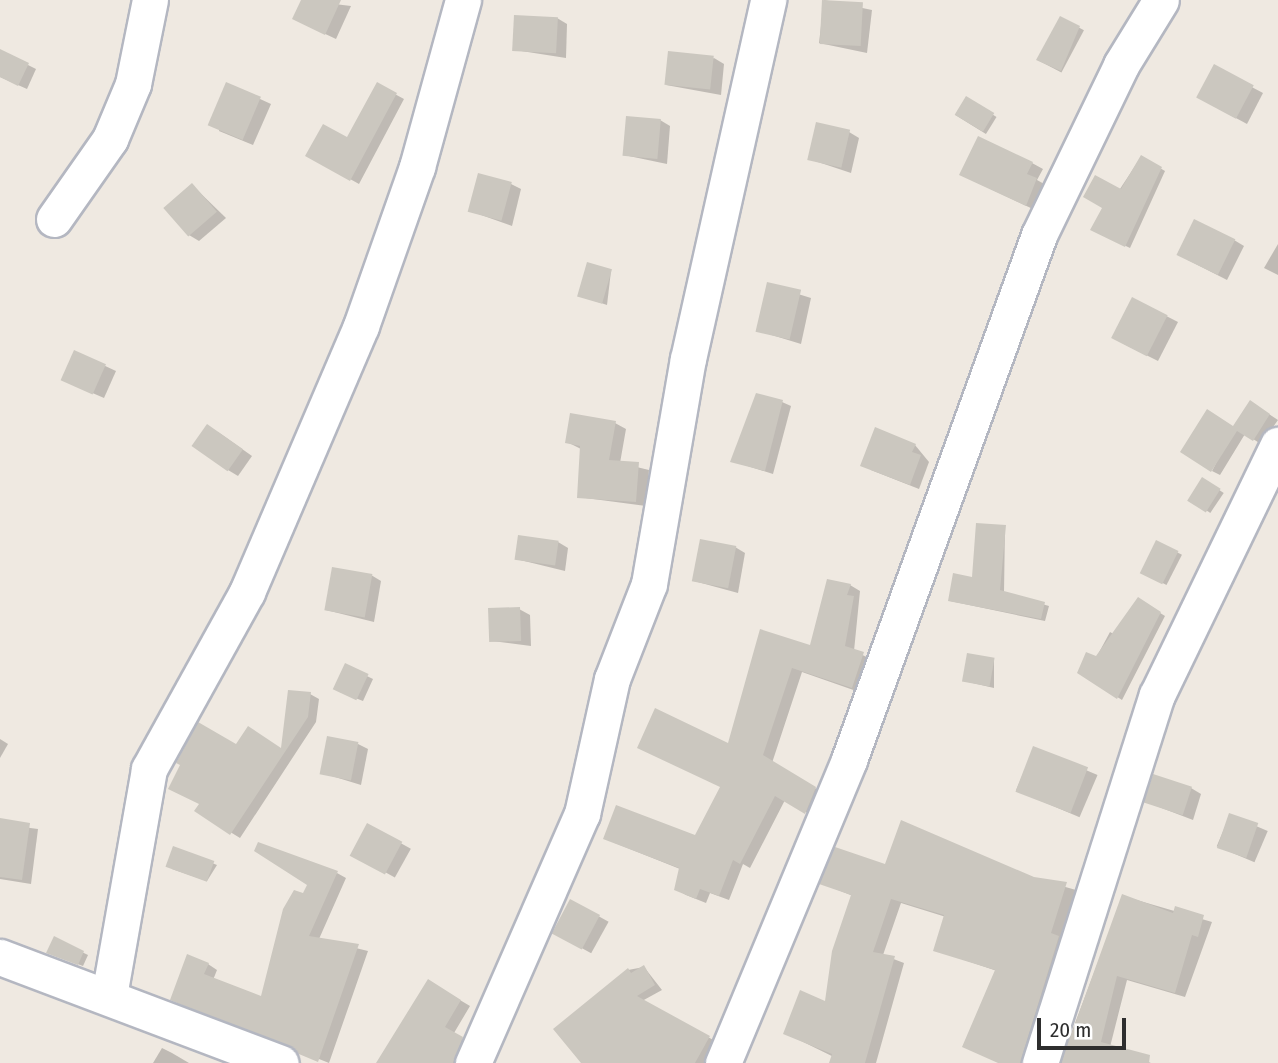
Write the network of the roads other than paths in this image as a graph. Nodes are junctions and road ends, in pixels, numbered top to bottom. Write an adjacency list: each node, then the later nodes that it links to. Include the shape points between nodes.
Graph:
1 (149, 0): 5 (street, via 133,84 114,128 89,177)
2 (463, 0): 8 (street, via 417,167 361,326 247,592 149,769)
3 (768, 0): 10 (street, via 688,359 649,584 612,679 582,814)
4 (1161, 0): 11 (street, via 1121,65 1039,235 849,760)
5 (54, 219)
6 (1278, 445): 12 (street, via 1157,695)
7 (0, 957): 8 (street)
8 (109, 996): 9 (street)
9 (281, 1063)
10 (473, 1063)
11 (723, 1063)
12 (1040, 1063)

